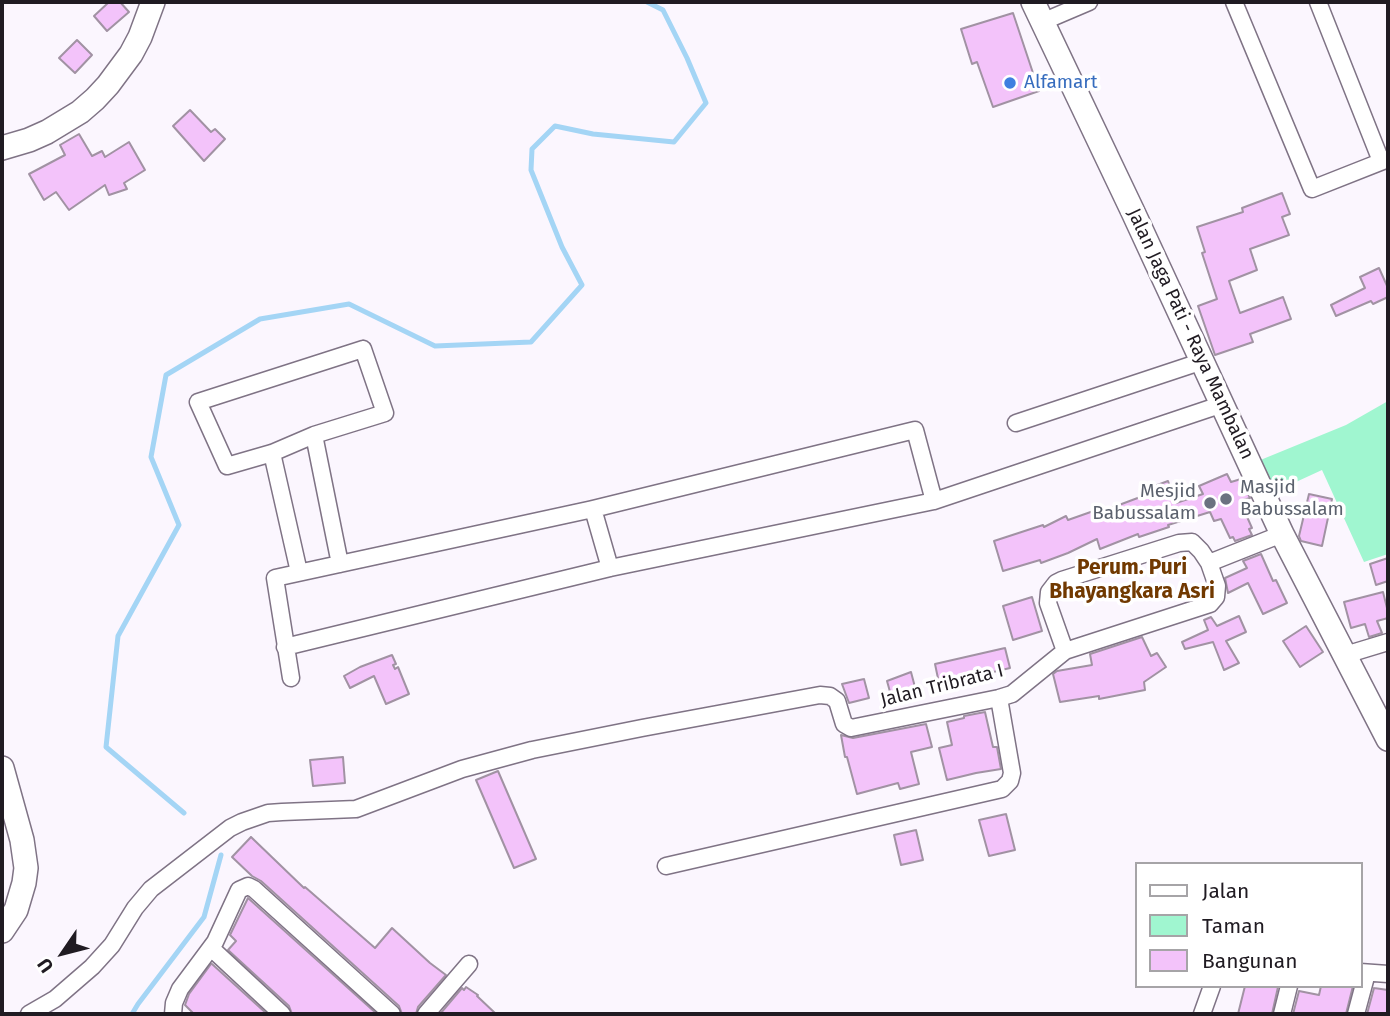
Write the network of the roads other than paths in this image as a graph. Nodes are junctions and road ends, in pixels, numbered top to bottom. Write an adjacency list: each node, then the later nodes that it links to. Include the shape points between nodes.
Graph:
1 (153, 2): 6 (street, via 131,54 94,99 47,132)
2 (1089, 2): 5 (street)
3 (1234, 2): 7 (street, via 1312,189)
4 (1318, 2): 7 (street)
5 (1037, 12): 8 (street, Jalan Jaga Pati - Raya Mambalan)
6 (2, 148)
7 (1385, 160)
8 (1203, 361): 9 (street, Jalan Jaga Pati - Raya Mambalan); 10 (street)
9 (1223, 404): 13 (street); 15 (street, Jalan Jaga Pati - Raya Mambalan)
10 (1016, 423)
11 (314, 435): 12 (street); 12 (street, via 385,413 363,349 198,402 227,466); 17 (street)
12 (272, 453): 19 (street)
13 (934, 501): 14 (street, via 915,430); 18 (street)
14 (593, 509): 17 (street); 18 (street)
15 (1282, 534): 16 (street); 23 (street, Jalan Jaga Pati - Raya Mambalan)
16 (1209, 563): 22 (street, Jalan Tribrata I, via 1217,592 1208,606); 22 (street, via 1195,544 1186,542 1059,581 1049,592 1048,603)
17 (340, 564): 19 (street)
18 (610, 568): 21 (street)
19 (299, 572): 21 (street, via 275,578)
20 (1388, 642): 23 (street)
21 (285, 647): 24 (street)
22 (1066, 651): 25 (street, Jalan Tribrata I, via 1012,694)
23 (1345, 655): 26 (street, Jalan Jaga Pati - Raya Mambalan)
24 (291, 678)
25 (999, 698): 28 (street, via 1012,773 1002,789); 37 (street, Jalan Tribrata I, via 851,728 844,724 835,698 820,695 532,750 475,765 356,809 268,813 242,821 151,889 92,967 55,999)
26 (1388, 739)
27 (2, 768): 29 (street, via 26,868 16,910)
28 (666, 866)
29 (2, 931)
30 (211, 948): 38 (street, via 188,975); 39 (street); 40 (street, via 239,890 248,886)
31 (469, 964): 41 (street)
32 (1364, 972): 33 (street)
33 (1388, 974)
34 (1211, 988): 42 (street)
35 (1288, 988): 43 (street)
36 (1361, 988): 44 (street)
37 (29, 1014)
38 (173, 1014)
39 (282, 1014)
40 (392, 1014)
41 (426, 1014)
42 (1202, 1014)
43 (1282, 1014)
44 (1356, 1014)

